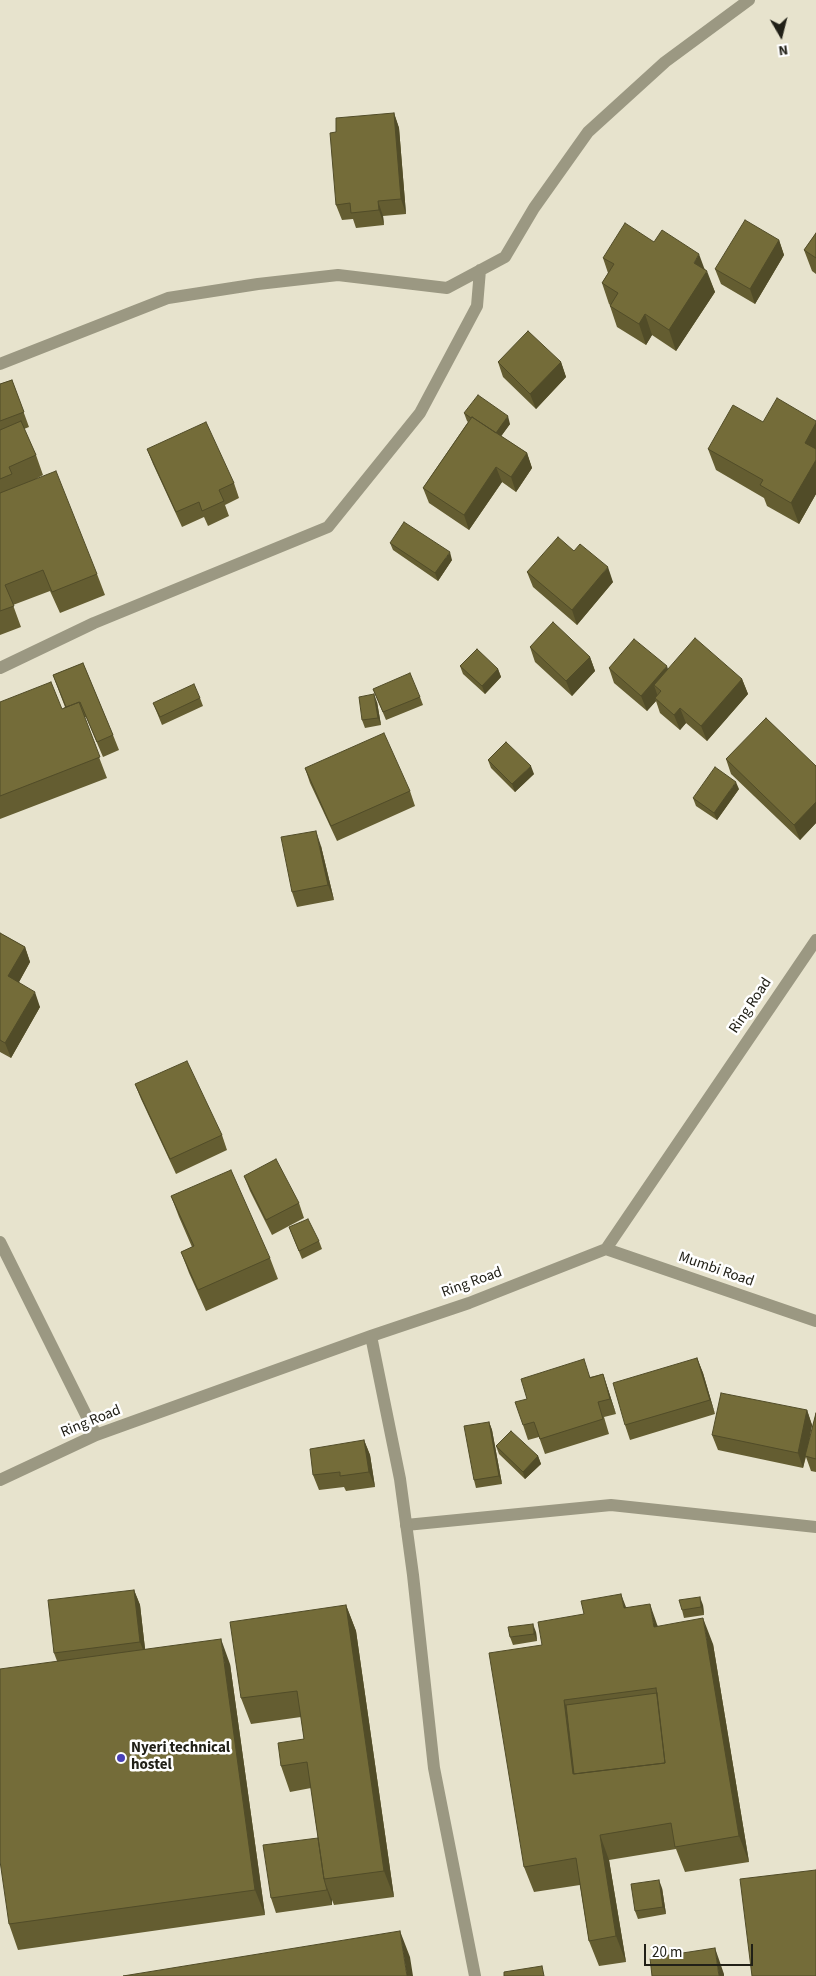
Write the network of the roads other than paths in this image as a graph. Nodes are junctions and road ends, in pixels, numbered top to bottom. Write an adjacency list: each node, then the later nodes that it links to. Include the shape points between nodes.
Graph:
1 (749, 0): 2 (street, via 665,62 588,132 534,208 505,257)
2 (480, 270): 3 (street, via 447,288 338,275 168,298); 4 (street, via 477,306 420,413 328,527 94,623)
3 (0, 364)
4 (0, 668)
5 (816, 940): 7 (street, Ring Road)
6 (0, 1242): 10 (street)
7 (606, 1249): 8 (street, Mumbi Road); 9 (street, Ring Road)
8 (816, 1321)
9 (371, 1336): 10 (street, Ring Road); 12 (street)
10 (96, 1435): 11 (street, Ring Road)
11 (0, 1480)
12 (406, 1525): 13 (street, via 611,1505); 14 (street, via 434,1768)
13 (816, 1527)
14 (475, 1976)

